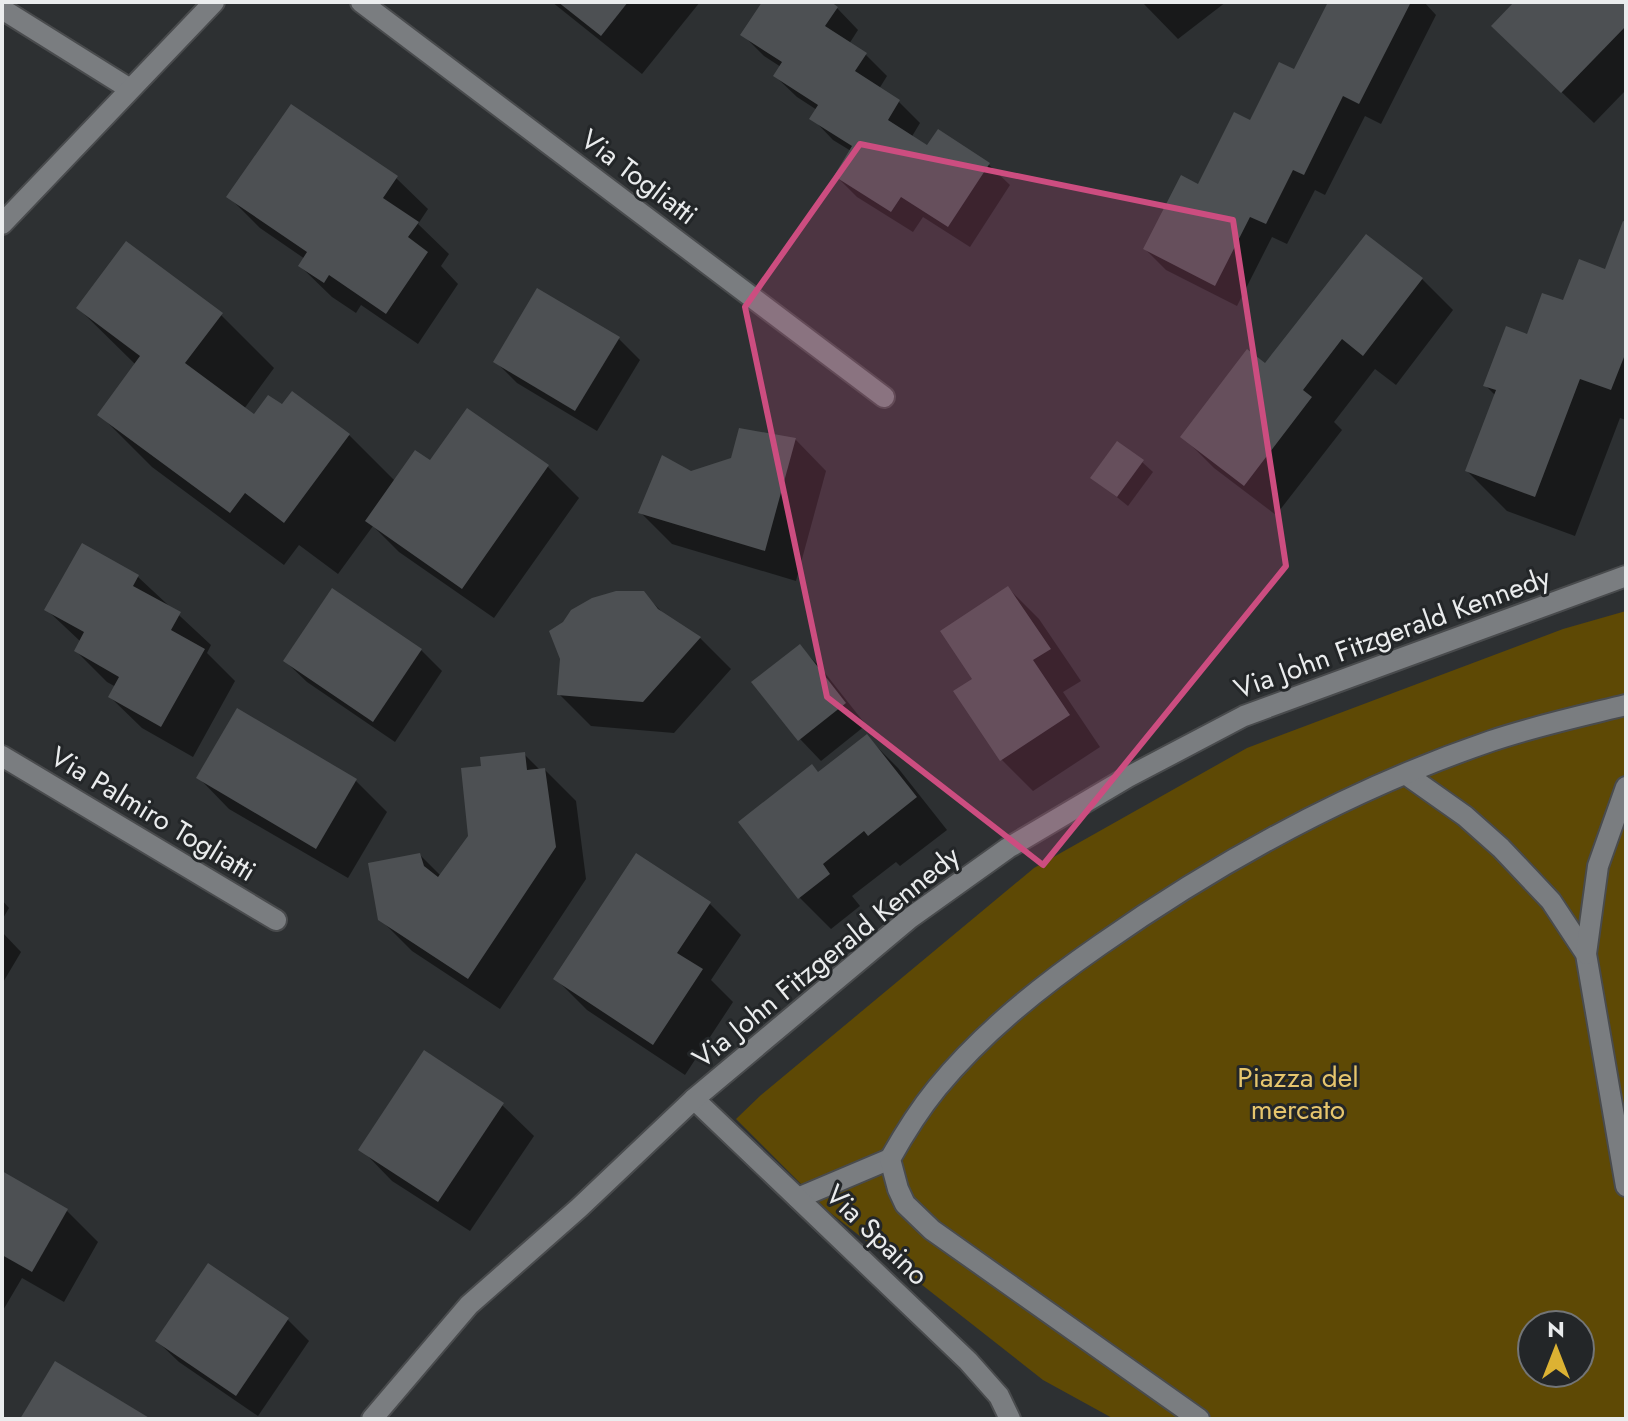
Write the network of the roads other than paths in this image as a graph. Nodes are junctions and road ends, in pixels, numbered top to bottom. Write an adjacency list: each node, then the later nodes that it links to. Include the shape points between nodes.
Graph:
1 (214, 2): 4 (street)
2 (361, 2): 6 (street, Via Togliatti)
3 (2, 9): 4 (street)
4 (130, 89): 5 (street)
5 (2, 224)
6 (884, 397)
7 (1626, 576): 14 (street, Via John Fitzgerald Kennedy, via 1244,716 1128,777 1008,848 910,918)
8 (1626, 705): 10 (street, via 1519,732)
9 (2, 756): 12 (street, Via Palmiro Togliatti)
10 (1407, 775): 13 (street, via 1501,848 1551,901); 15 (street, via 1233,860 1063,972 957,1065)
11 (1626, 787): 13 (street, via 1598,866)
12 (276, 920)
13 (1586, 954): 16 (street)
14 (694, 1099): 17 (street, Via Spaino); 18 (street, Via John Fitzgerald Kennedy, via 469,1305)
15 (890, 1159): 17 (street); 20 (street, via 905,1204 925,1224)
16 (1626, 1186)
17 (798, 1198): 19 (street, Via Spaino, via 976,1369)
18 (372, 1419)
19 (1010, 1419)
20 (1199, 1419)

